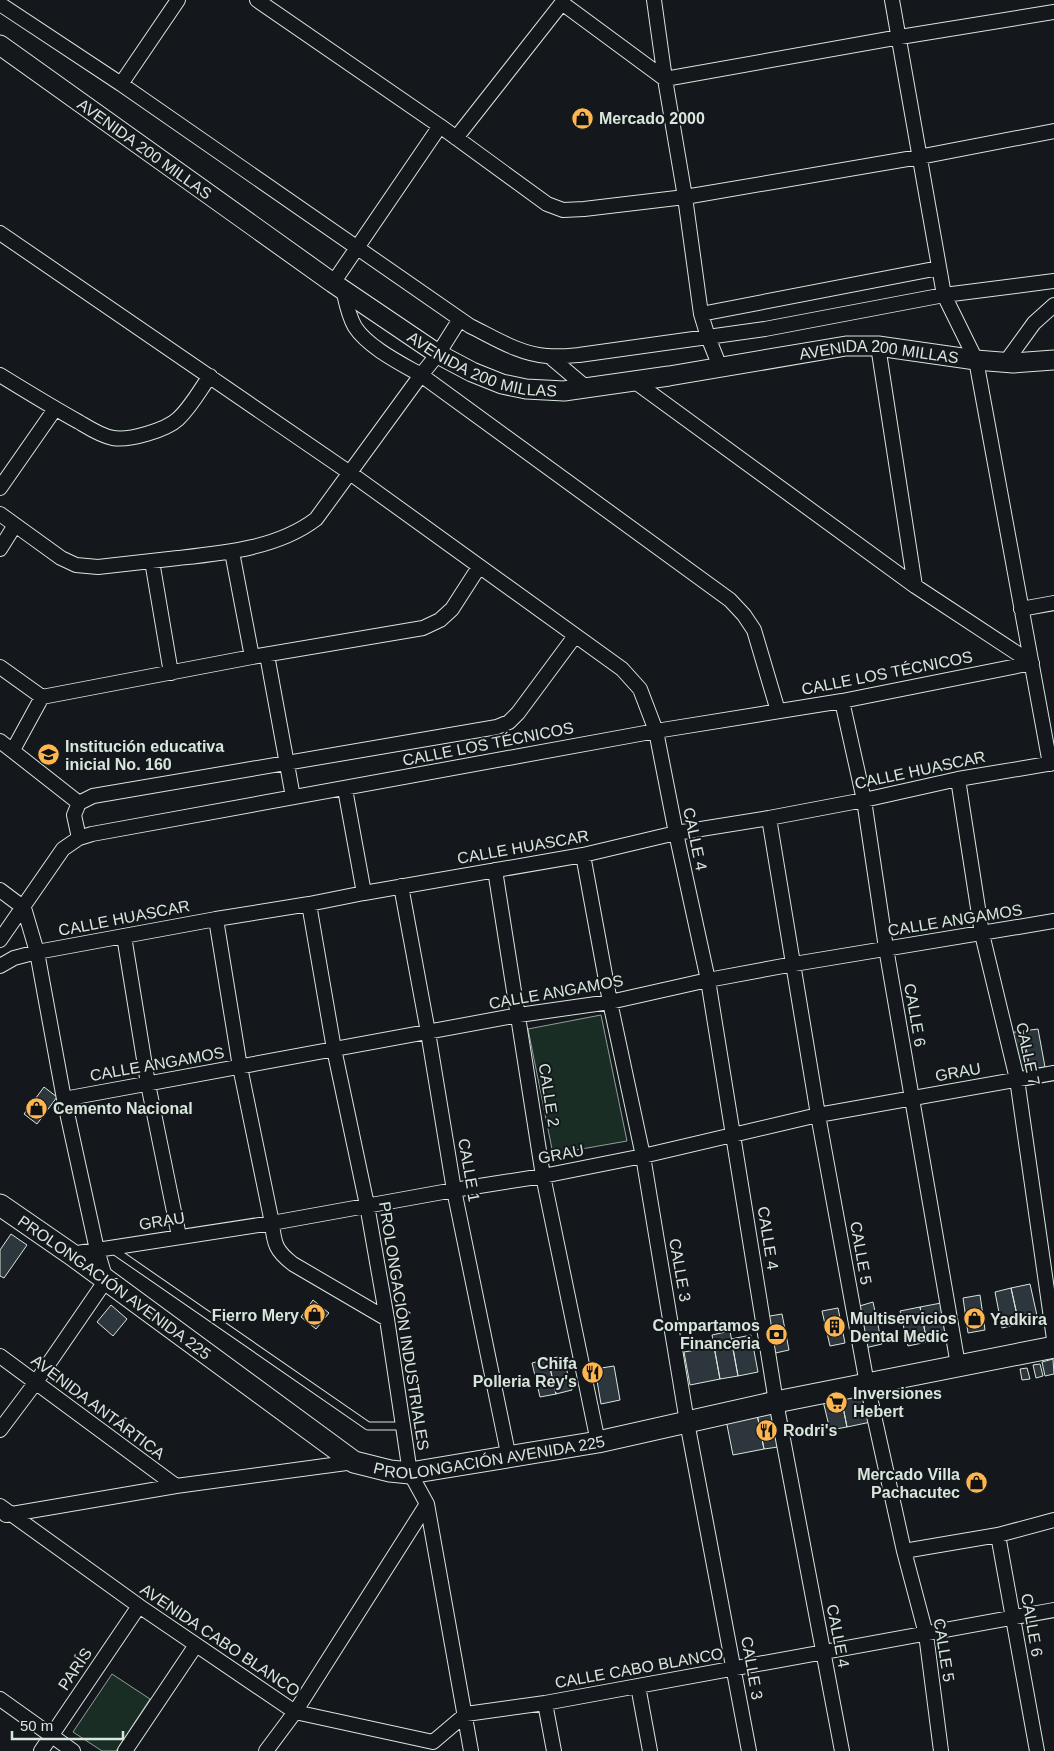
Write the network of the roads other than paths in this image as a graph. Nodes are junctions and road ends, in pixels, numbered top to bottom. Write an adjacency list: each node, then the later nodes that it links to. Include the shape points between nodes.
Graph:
1 (178, 0): 11 (street)
2 (257, 0): 12 (street)
3 (654, 0): 10 (street)
4 (892, 0): 8 (street)
5 (563, 2): 10 (street); 14 (street)
6 (0, 4): 11 (street)
7 (1054, 12): 8 (street)
8 (900, 37): 10 (street); 15 (street)
9 (2, 50): 21 (main road, AVENIDA 200 MILLAS)
10 (664, 79): 16 (street)
11 (121, 84): 18 (street)
12 (440, 126): 14 (street); 18 (street)
13 (1054, 131): 15 (street)
14 (456, 138): 16 (street, via 547,204 563,210)
15 (919, 157): 16 (street); 19 (street)
16 (685, 197): 24 (street)
17 (0, 233): 35 (street, CALLE 4)
18 (357, 248): 21 (street); 25 (street)
19 (939, 268): 22 (street); 24 (street)
20 (1054, 281): 22 (street)
21 (338, 286): 28 (main road, AVENIDA 200 MILLAS); 36 (street, via 362,336)
22 (944, 295): 26 (street); 30 (street)
23 (1054, 305): 32 (street, via 1034,323)
24 (701, 314): 26 (street)
25 (460, 319): 28 (street); 29 (street, via 517,349)
26 (708, 337): 29 (street, via 579,355); 33 (street)
27 (878, 346): 30 (main road, AVENIDA 200 MILLAS); 33 (main road, AVENIDA 200 MILLAS, via 846,346); 48 (street)
28 (438, 354): 36 (street); 38 (main road, AVENIDA 200 MILLAS, via 472,372 510,386 546,391)
29 (549, 356): 38 (street)
30 (976, 360): 32 (main road, AVENIDA 200 MILLAS); 50 (street)
31 (1054, 360): 32 (main road, AVENIDA 200 MILLAS)
32 (1005, 363)
33 (720, 367): 37 (main road, AVENIDA 200 MILLAS)
34 (0, 375): 39 (street)
35 (210, 376): 39 (street, via 177,420 130,438 113,438); 40 (street, CALLE 4)
36 (421, 376): 40 (street); 59 (street, via 730,600 754,630)
37 (634, 381): 38 (main road, AVENIDA 200 MILLAS); 48 (street)
38 (588, 388)
39 (56, 410): 41 (street)
40 (350, 474): 45 (street, via 316,519 303,529); 47 (street, CALLE 4)
41 (0, 488)
42 (0, 514): 43 (street)
43 (15, 526): 44 (street); 46 (street, via 61,558 76,564 98,567)
44 (0, 550)
45 (232, 552): 46 (street); 53 (street)
46 (152, 561): 56 (street)
47 (479, 568): 51 (street, CALLE 4); 52 (street, via 452,609 440,620 423,628)
48 (915, 586): 54 (street)
49 (1054, 603): 50 (street)
50 (1021, 609): 54 (street)
51 (575, 636): 60 (street, CALLE 4, via 622,669 640,689); 63 (street, via 509,722 497,727)
52 (267, 655): 53 (street); 63 (street)
53 (252, 657): 56 (street)
54 (1032, 663): 58 (street, CALLE LOS TÉCNICOS); 64 (street)
55 (0, 666): 57 (street)
56 (171, 672): 57 (street)
57 (42, 697): 62 (street)
58 (842, 701): 59 (street, CALLE LOS TÉCNICOS); 68 (street, CALLE 6)
59 (778, 711): 60 (street, CALLE LOS TÉCNICOS)
60 (656, 731): 66 (street, CALLE LOS TÉCNICOS); 71 (street, CALLE 4)
61 (0, 741): 62 (street)
62 (13, 750): 69 (street)
63 (286, 762): 67 (street); 69 (street, via 93,796)
64 (1052, 763): 65 (street, CALLE HUASCAR)
65 (958, 779): 68 (street, CALLE HUASCAR); 82 (street, CALLE 7)
66 (345, 789): 67 (street, CALLE LOS TÉCNICOS); 77 (street)
67 (293, 797): 72 (street, CALLE LOS TÉCNICOS)
68 (864, 800): 70 (street, CALLE HUASCAR); 85 (street, CALLE 6)
69 (79, 803): 72 (street, via 74,815)
70 (769, 818): 71 (street, CALLE HUASCAR); 87 (street, CALLE 5)
71 (676, 833): 73 (street, CALLE HUASCAR); 89 (street, CALLE 4)
72 (79, 838): 79 (street, CALLE LOS TÉCNICOS, via 63,849)
73 (583, 855): 74 (street, CALLE HUASCAR); 90 (street, CALLE 3)
74 (495, 870): 75 (street, CALLE HUASCAR); 91 (street, CALLE 2)
75 (401, 886): 77 (street, CALLE HUASCAR); 92 (street, CALLE 1)
76 (0, 890): 79 (street)
77 (364, 892): 78 (street, CALLE HUASCAR)
78 (309, 904): 80 (street, CALLE HUASCAR); 93 (street, PROLONGACIÓN INDUSTRIALES)
79 (24, 908): 84 (street, CALLE LOS TÉCNICOS); 86 (street)
80 (216, 918): 83 (street, CALLE HUASCAR); 94 (street)
81 (1054, 922): 82 (street, CALLE ANGAMOS)
82 (982, 934): 85 (street, CALLE ANGAMOS); 96 (street, CALLE 7)
83 (124, 936): 86 (street, CALLE HUASCAR); 97 (street)
84 (0, 940)
85 (886, 948): 87 (street, CALLE ANGAMOS); 98 (street, CALLE 6)
86 (37, 952): 88 (street, CALLE HUASCAR, via 14,958); 99 (street)
87 (794, 964): 89 (street, CALLE ANGAMOS); 100 (street, CALLE 5)
88 (0, 966)
89 (708, 980): 90 (street, CALLE ANGAMOS); 101 (street, CALLE 4)
90 (610, 1002): 91 (street, CALLE ANGAMOS); 102 (street, CALLE 3)
91 (519, 1015): 92 (street, CALLE ANGAMOS); 103 (street, CALLE 2)
92 (428, 1032): 93 (street, CALLE ANGAMOS); 104 (street, CALLE 1)
93 (334, 1049): 94 (street, CALLE ANGAMOS); 106 (street, PROLONGACIÓN INDUSTRIALES)
94 (240, 1067): 97 (street, CALLE ANGAMOS); 107 (street)
95 (1054, 1073): 96 (street, GRAU)
96 (1017, 1079): 98 (street, GRAU); 113 (street, CALLE 7)
97 (148, 1084): 99 (street, CALLE ANGAMOS); 108 (street)
98 (912, 1098): 100 (street, GRAU); 116 (street, CALLE 6)
99 (64, 1099): 109 (street)
100 (818, 1115): 101 (street, GRAU); 118 (street, CALLE 5)
101 (734, 1135): 102 (street, GRAU); 119 (street, CALLE 4)
102 (642, 1156): 103 (street, GRAU); 120 (street, CALLE 3)
103 (543, 1176): 104 (street, GRAU); 123 (street, CALLE 2)
104 (454, 1190): 106 (street, GRAU); 124 (street, CALLE 1)
105 (0, 1205): 110 (main road, PROLONGACIÓN AVENIDA 225)
106 (367, 1205): 107 (street, GRAU); 112 (street, PROLONGACIÓN INDUSTRIALES)
107 (272, 1223): 108 (street, GRAU); 112 (street, via 280,1254)
108 (179, 1236): 109 (street, GRAU)
109 (103, 1248): 110 (street, GRAU); 111 (street); 121 (lane, via 368,1426)
110 (71, 1254): 111 (main road, PROLONGACIÓN AVENIDA 225)
111 (106, 1280): 117 (street); 125 (main road, PROLONGACIÓN AVENIDA 225)
112 (387, 1319): 121 (street, PROLONGACIÓN INDUSTRIALES)
113 (1054, 1339)
114 (1054, 1347): 116 (main road, PROLONGACIÓN AVENIDA 225)
115 (0, 1356): 117 (street, AVENIDA ANTÁRTICA)
116 (958, 1365): 118 (main road, PROLONGACIÓN AVENIDA 225)
117 (36, 1382): 122 (street); 127 (street, AVENIDA ANTÁRTICA)
118 (867, 1384): 119 (main road, PROLONGACIÓN AVENIDA 225); 132 (street, CALLE 5)
119 (776, 1402): 120 (main road, PROLONGACIÓN AVENIDA 225); 138 (street, CALLE 4)
120 (688, 1422): 123 (main road, PROLONGACIÓN AVENIDA 225); 139 (street, CALLE 3)
121 (404, 1426): 126 (street, PROLONGACIÓN INDUSTRIALES)
122 (0, 1430)
123 (598, 1442): 124 (main road, PROLONGACIÓN AVENIDA 225)
124 (508, 1458): 126 (main road, PROLONGACIÓN AVENIDA 225)
125 (354, 1462): 126 (main road, PROLONGACIÓN AVENIDA 225); 127 (street)
126 (410, 1473): 128 (street, PROLONGACIÓN INDUSTRIALES)
127 (176, 1486): 129 (street)
128 (427, 1504): 143 (street); 144 (street, PROLONGACIÓN INDUSTRIALES)
129 (4, 1512): 133 (street, AVENIDA CABO BLANCO)
130 (1054, 1520): 131 (street)
131 (998, 1535): 132 (street); 135 (street, CALLE 6)
132 (904, 1551): 136 (street, CALLE 5)
133 (139, 1606): 137 (street, AVENIDA CABO BLANCO); 145 (street, PARÍS)
134 (1054, 1610): 135 (street, CALLE CABO BLANCO)
135 (1012, 1618): 136 (street, CALLE CABO BLANCO); 157 (street, CALLE 6)
136 (926, 1634): 138 (street, CALLE CABO BLANCO); 156 (street, CALLE 5)
137 (196, 1646): 143 (street, AVENIDA CABO BLANCO); 149 (street)
138 (824, 1652): 139 (street, CALLE CABO BLANCO); 155 (street, CALLE 4)
139 (734, 1668): 140 (street, CALLE CABO BLANCO); 154 (street, CALLE 3)
140 (638, 1686): 142 (street, CALLE CABO BLANCO); 153 (street)
141 (0, 1699): 145 (street)
142 (545, 1703): 144 (street, CALLE CABO BLANCO); 152 (street)
143 (295, 1712): 146 (street, AVENIDA CABO BLANCO); 150 (street)
144 (466, 1714): 146 (street, AVENIDA CABO BLANCO); 151 (street, PROLONGACIÓN INDUSTRIALES)
145 (51, 1735): 147 (street, PARÍS); 148 (street)
146 (429, 1746)
147 (41, 1751)
148 (73, 1751)
149 (124, 1751)
150 (266, 1751)
151 (471, 1751)
152 (554, 1751)
153 (650, 1751)
154 (749, 1751)
155 (842, 1751)
156 (941, 1751)
157 (1037, 1751)

